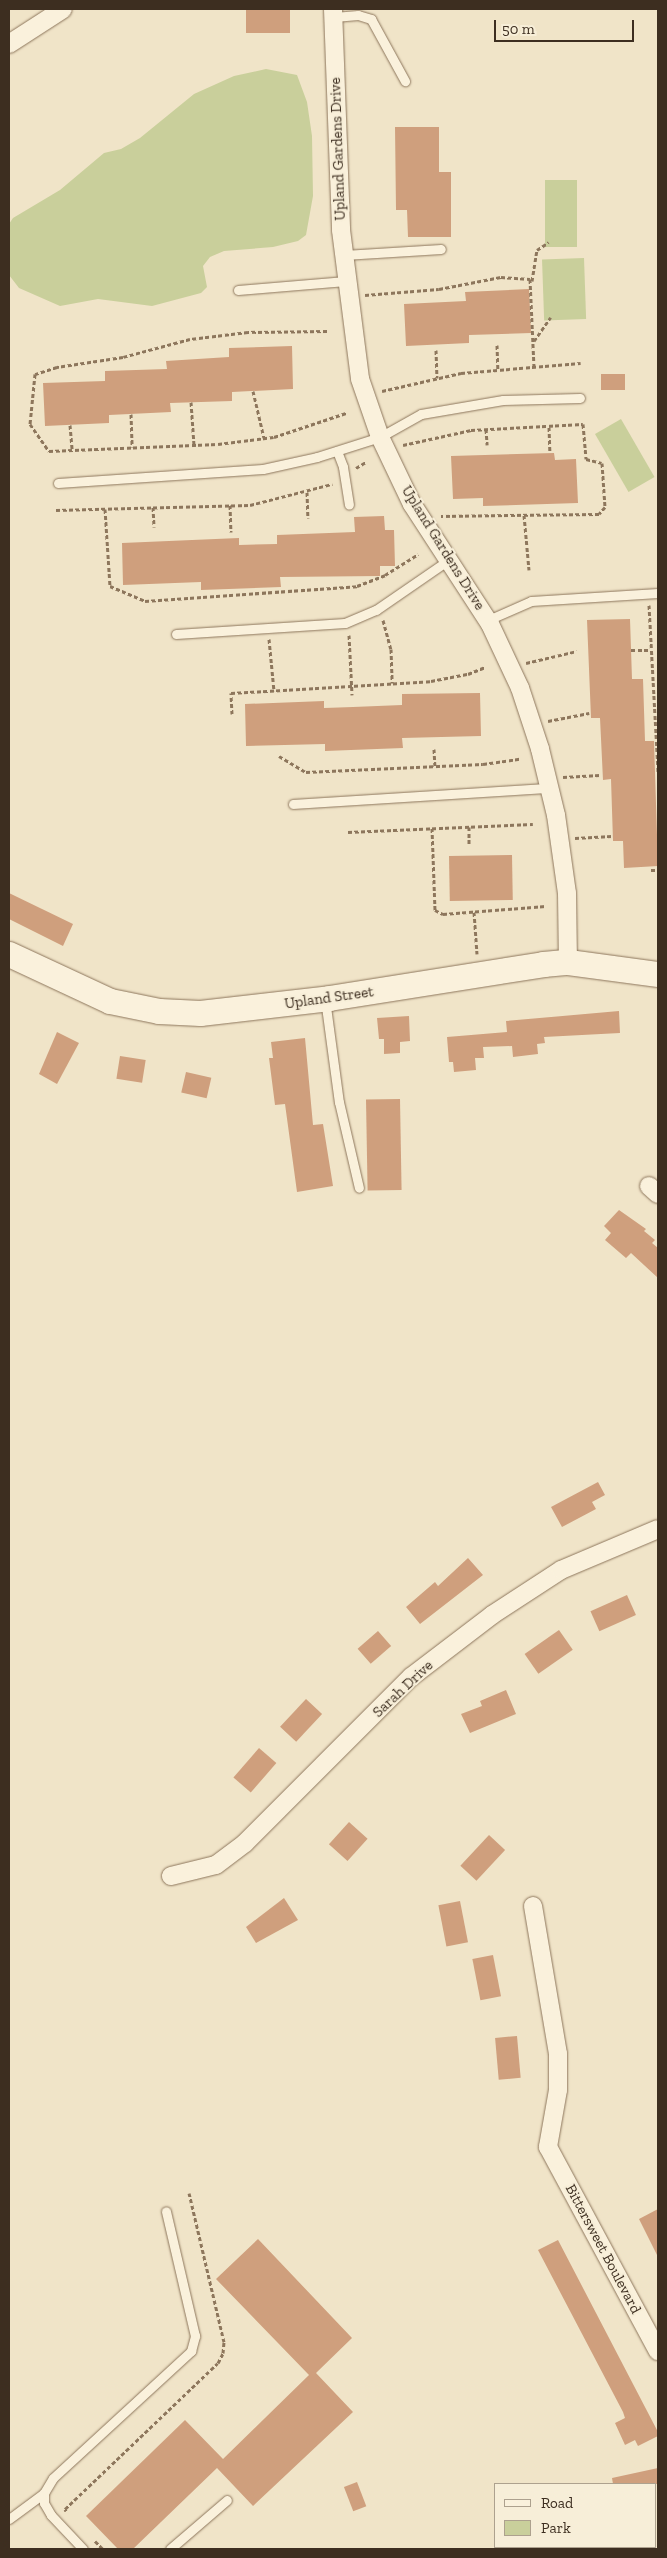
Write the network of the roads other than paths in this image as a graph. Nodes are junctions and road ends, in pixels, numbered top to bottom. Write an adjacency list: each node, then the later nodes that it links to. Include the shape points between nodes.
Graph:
1 (63, 9): 3 (street)
2 (333, 13): 4 (lane, via 371,19); 6 (street, Upland Gardens Drive)
3 (9, 44)
4 (405, 81)
5 (440, 249): 6 (lane)
6 (344, 255): 7 (street, Upland Gardens Drive)
7 (346, 281): 8 (lane); 10 (street, Upland Gardens Drive, via 360,379)
8 (238, 290)
9 (580, 398): 10 (lane, via 503,400 421,414)
10 (380, 437): 11 (lane); 14 (street, Upland Gardens Drive, via 412,504)
11 (336, 451): 12 (lane, via 263,469); 13 (lane)
12 (58, 483)
13 (349, 505)
14 (450, 559): 16 (street, Upland Gardens Drive); 17 (lane, via 378,609 345,623)
15 (658, 593): 16 (lane, via 531,601)
16 (488, 620): 18 (street, Upland Gardens Drive, via 520,688)
17 (176, 634)
18 (556, 783): 19 (lane); 21 (street, Upland Gardens Drive, via 567,892)
19 (294, 804)
20 (9, 954): 23 (street, Upland Street, via 110,1001 158,1011 200,1013)
21 (568, 962): 22 (street, Upland Street); 23 (street, Upland Street)
22 (658, 974)
23 (324, 999): 24 (lane, via 339,1102)
24 (359, 1188)
25 (658, 1529): 26 (street, Sarah Drive, via 561,1570 492,1615 412,1677 245,1843 216,1865)
26 (171, 1876)
27 (533, 1906): 29 (street, Bittersweet Boulevard, via 558,2054 558,2090 548,2147)
28 (166, 2210): 30 (lane, via 195,2336 191,2352 53,2478)
29 (658, 2351)
30 (44, 2493): 32 (lane); 33 (lane, via 44,2502 51,2515)
31 (227, 2500): 34 (lane)
32 (9, 2519)
33 (83, 2549)
34 (170, 2549)

